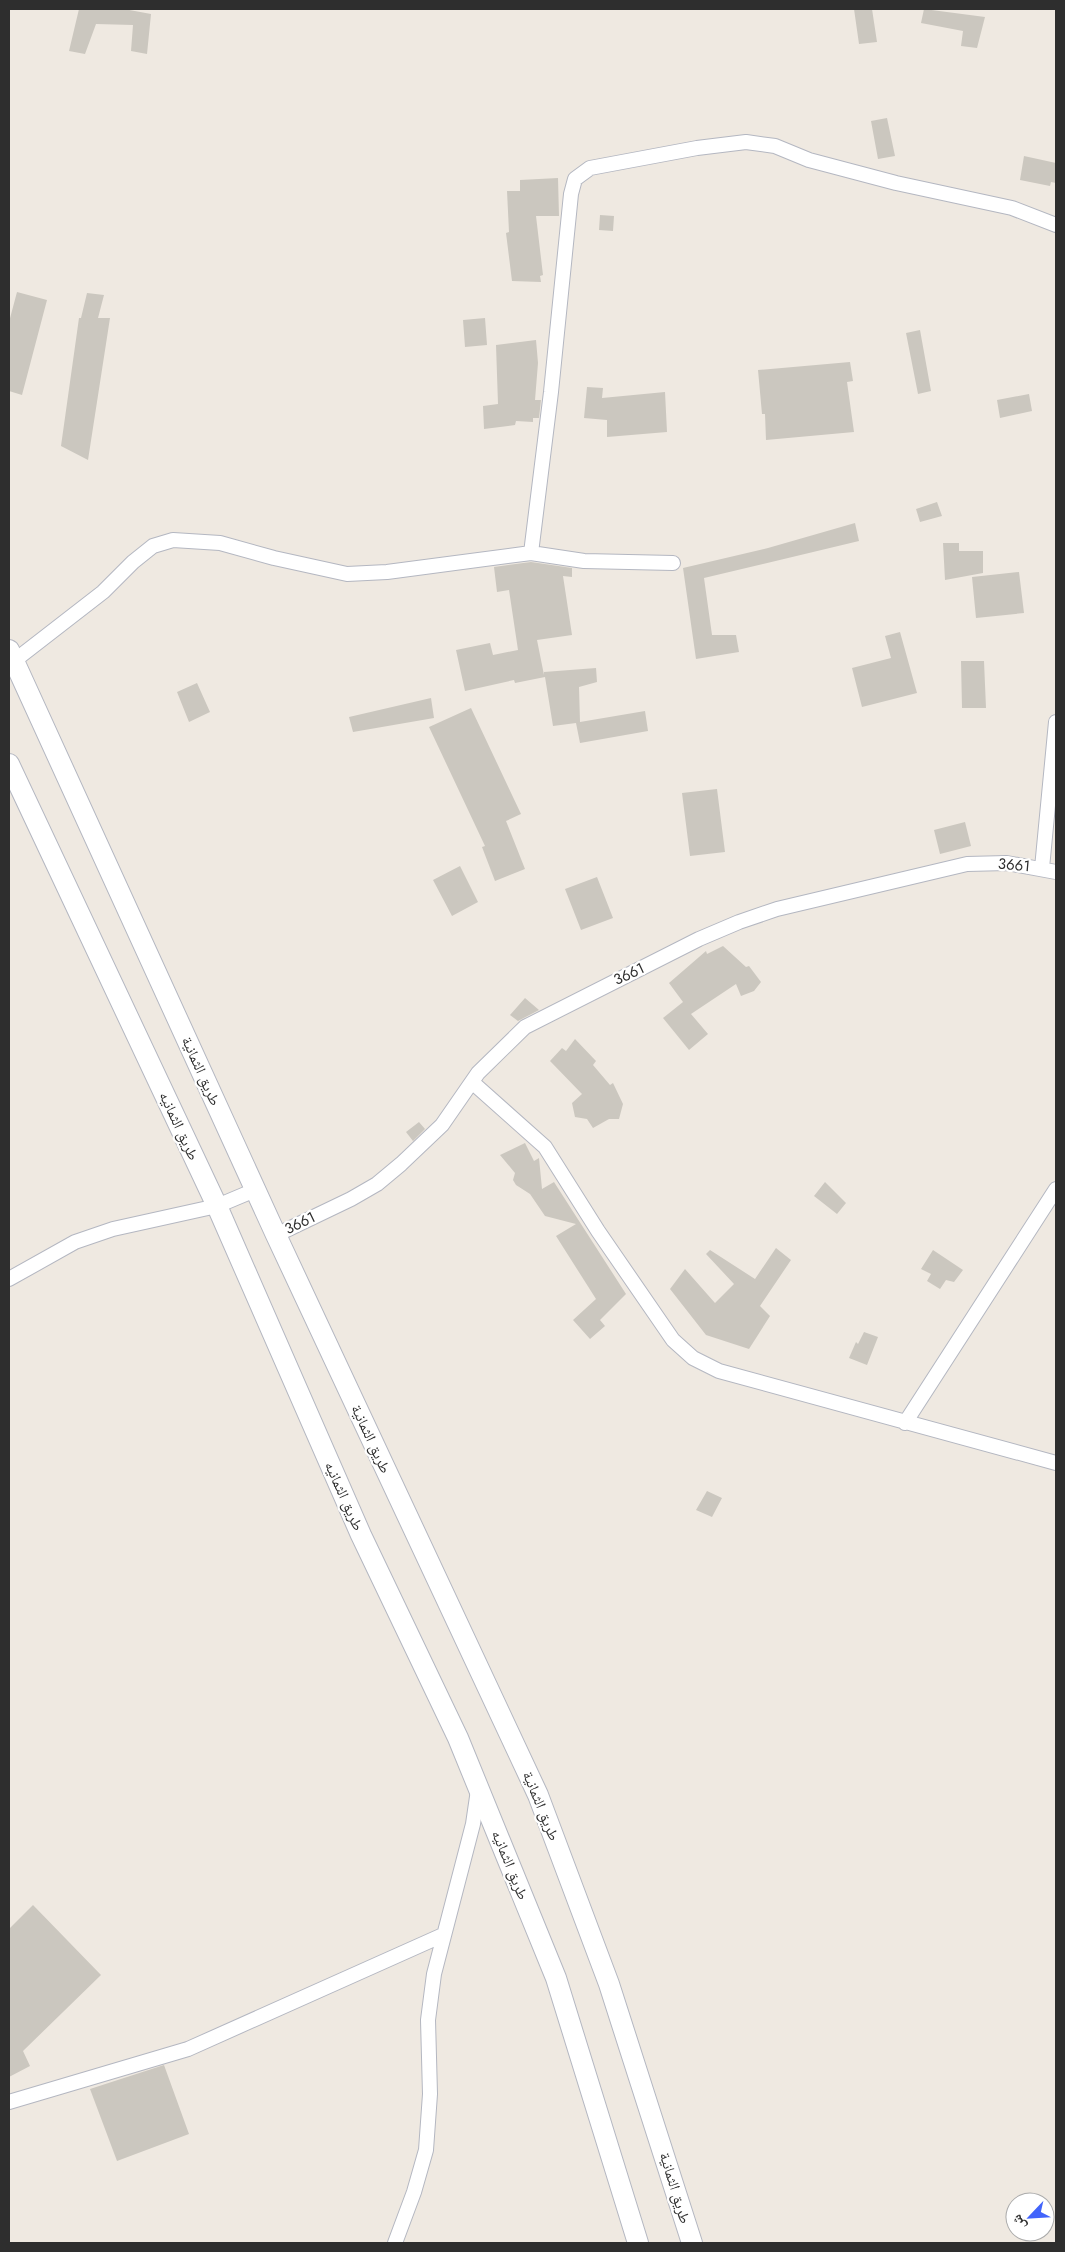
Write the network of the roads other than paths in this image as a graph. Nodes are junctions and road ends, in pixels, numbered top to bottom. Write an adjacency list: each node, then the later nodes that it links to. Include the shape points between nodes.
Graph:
1 (1056, 225): 2 (street, via 1012,208 896,183 809,160 775,146 746,142 590,168 575,179 571,194)
2 (531, 553): 3 (street, via 584,561); 4 (street, via 387,572 347,574 220,543 173,540 147,551 103,592)
3 (673, 563)
4 (11, 656): 11 (street, طريق الثمانية)
5 (1056, 722): 7 (street)
6 (9, 764): 12 (street, طريق الثمانيه)
7 (1042, 868): 8 (street, 3661); 9 (street, 3661, via 1007,863 967,864 937,873 891,880 739,922 525,1027)
8 (1056, 872)
9 (472, 1082): 13 (street, 3661, via 442,1125 377,1184); 15 (street, via 545,1147 673,1340 693,1358 719,1371)
10 (1056, 1189): 15 (street)
11 (255, 1190): 12 (street); 13 (street, طريق الثمانية)
12 (217, 1206): 14 (street, via 113,1229 75,1242); 17 (street, طريق الثمانيه, via 361,1535 458,1738)
13 (276, 1236): 22 (street, طريق الثمانية, via 538,1795 609,1984)
14 (9, 1279)
15 (905, 1423): 16 (street)
16 (1056, 1463)
17 (478, 1788): 18 (street, via 473,1824); 21 (street, طريق الثمانيه, via 556,1978)
18 (443, 1935): 19 (street, via 188,2049); 20 (street, via 428,2020 430,2094 426,2150)
19 (9, 2102)
20 (395, 2243)
21 (638, 2243)
22 (692, 2243)

